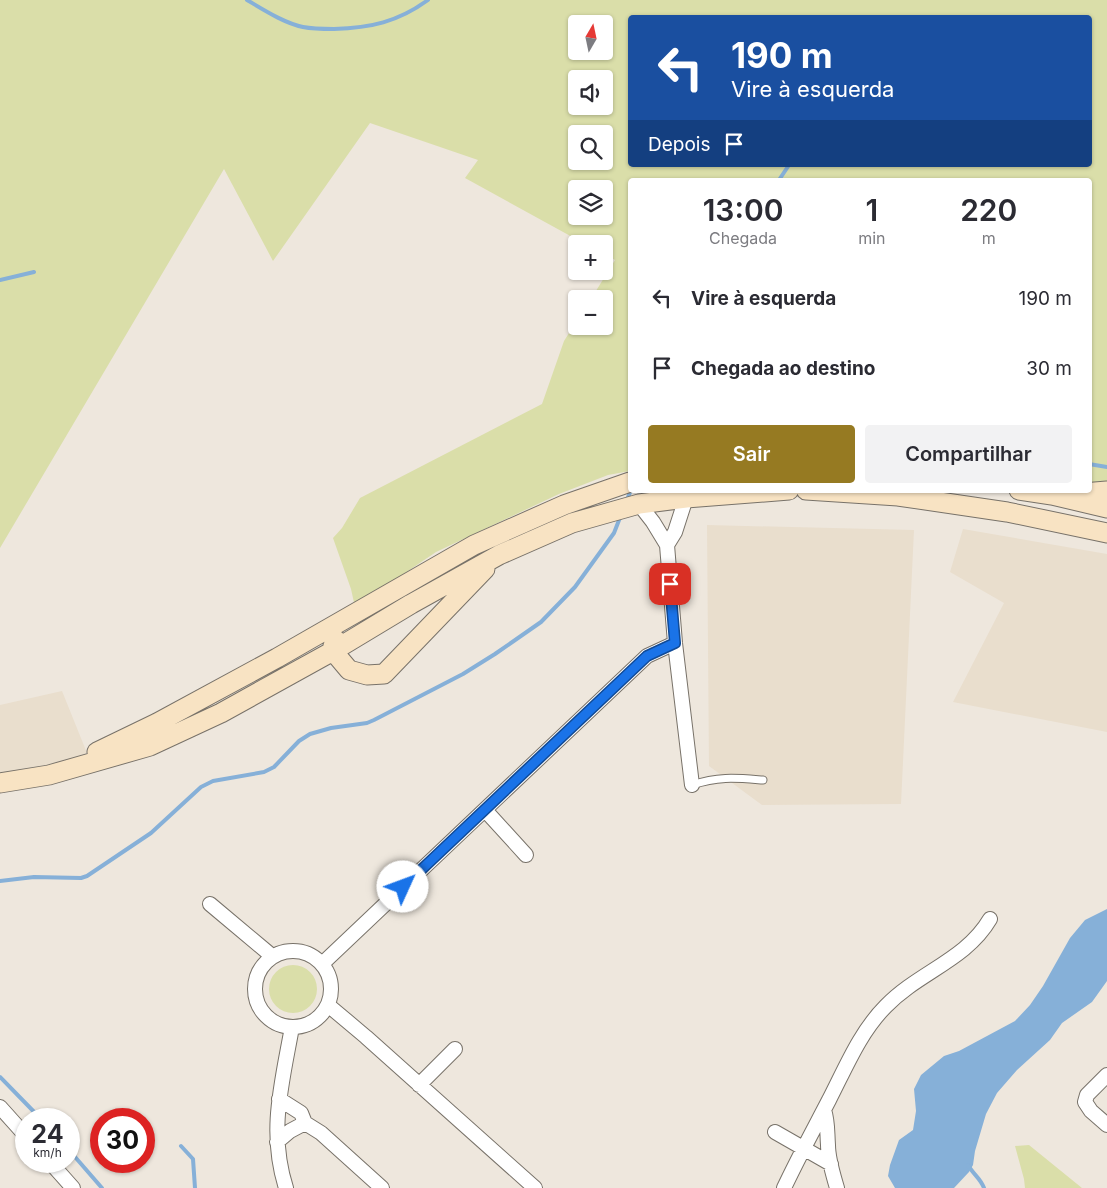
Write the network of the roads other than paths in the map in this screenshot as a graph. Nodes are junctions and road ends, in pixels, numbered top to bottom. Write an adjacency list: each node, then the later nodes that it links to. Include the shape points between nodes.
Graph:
1 (628, 483): 15 (main road, via 564,505 474,545)
2 (1107, 491): 3 (main road)
3 (1092, 492)
4 (750, 493): 9 (main road)
5 (852, 493): 12 (main road, via 898,496 1007,512)
6 (1039, 493): 8 (main road)
7 (1080, 493): 8 (main road)
8 (1052, 495): 11 (main road)
9 (686, 498): 10 (main road); 13 (street)
10 (639, 504): 13 (street); 14 (main road, via 572,523)
11 (1107, 508)
12 (1107, 532)
13 (668, 545): 16 (street)
14 (499, 554): 17 (main road); 17 (main road, via 384,674 368,675 349,670)
15 (401, 587): 17 (main road, via 334,641); 18 (main road, via 157,723)
16 (675, 643): 21 (street); 22 (street, via 647,656)
17 (334, 652): 18 (main road, via 221,714 150,746)
18 (49, 775): 20 (main road)
19 (763, 780): 21 (lane, via 721,777)
20 (0, 783)
21 (692, 785)
22 (485, 810): 23 (street); 27 (street)
23 (526, 855)
24 (210, 904): 26 (street)
25 (990, 919): 35 (street, via 966,948 916,981 876,1017 865,1030)
26 (272, 956): 27 (street, via 293,950 314,956); 29 (street, via 257,972 254,988 257,1004 271,1020)
27 (322, 964): 28 (street, via 331,984)
28 (328, 1005): 29 (street, via 313,1021); 32 (street)
29 (292, 1027): 33 (street)
30 (455, 1049): 32 (street)
31 (1107, 1075): 38 (street, via 1087,1095 1086,1102)
32 (420, 1085): 47 (street)
33 (279, 1099): 36 (street, via 301,1113); 40 (street)
34 (0, 1107): 37 (street)
35 (824, 1110): 41 (street); 42 (street)
36 (305, 1123): 40 (street); 46 (street, via 321,1133)
37 (15, 1124)
38 (1107, 1125)
39 (775, 1132): 41 (street)
40 (277, 1142): 45 (street)
41 (804, 1148): 42 (street); 48 (street)
42 (831, 1164): 49 (street)
43 (60, 1173): 44 (street)
44 (73, 1188)
45 (286, 1188)
46 (382, 1188)
47 (535, 1188)
48 (784, 1188)
49 (837, 1188)

